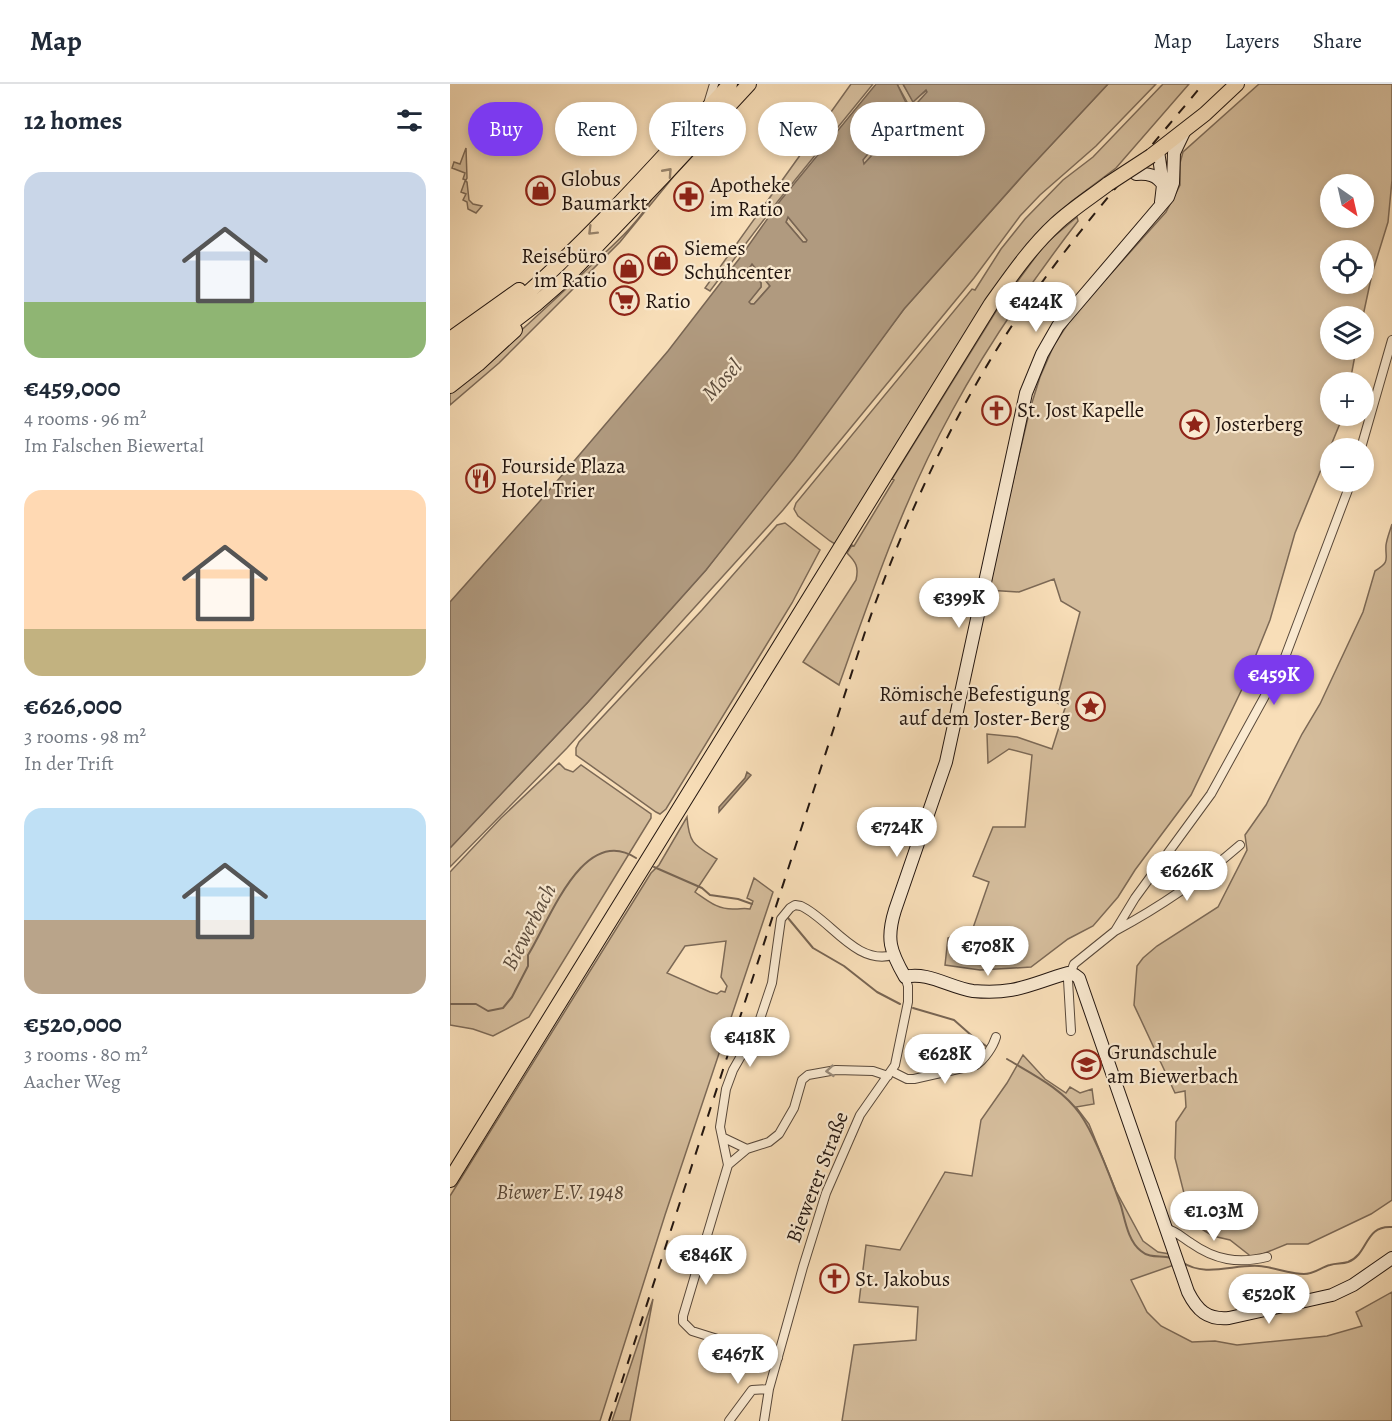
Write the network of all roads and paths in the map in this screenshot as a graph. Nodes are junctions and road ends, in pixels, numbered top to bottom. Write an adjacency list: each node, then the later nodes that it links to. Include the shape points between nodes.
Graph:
1 (714, 84): 4 (street)
2 (1237, 84): 6 (main road)
3 (741, 86): 5 (main road); 14 (main road, one-way to 3, via 584,260)
4 (708, 102)
5 (718, 102)
6 (1185, 130): 7 (main road); 9 (street, Biewerer Straße, via 1174,153)
7 (1154, 153): 9 (street, via 1167,156); 11 (street); 34 (main road, bridge, via 1077,206 1043,237 991,304)
8 (662, 156): 13 (main road, one-way to 13)
9 (1174, 165): 12 (street, Biewerer Straße, via 1171,190)
10 (1136, 174): 11 (street, via 1153,175)
11 (1163, 185): 12 (street)
12 (1158, 208): 25 (street, Biewerer Straße, via 1058,326 1026,393 946,762 890,927)
13 (572, 251): 15 (main road); 16 (main road)
14 (535, 305): 19 (main road); 20 (main road, via 508,337)
15 (513, 306): 18 (highway)
16 (450, 339)
17 (1392, 340): 21 (street)
18 (450, 355)
19 (450, 370)
20 (450, 386)
21 (1364, 438)
22 (1347, 492): 24 (street, via 1282,665 1211,794)
23 (1240, 845): 24 (street, via 1208,873)
24 (1115, 931): 26 (street, via 1074,964)
25 (893, 955): 27 (street, Biewerer Straße); 31 (street, via 884,958 851,945 807,909 795,905 785,912 766,1001 726,1089 720,1127)
26 (1072, 974): 27 (street, via 995,992); 28 (street, via 1068,980); 35 (street, via 1083,983)
27 (905, 977): 30 (street, Biewerer Straße, via 908,1002 899,1051)
28 (1071, 1031)
29 (993, 1044): 30 (street, via 976,1065 907,1079)
30 (890, 1074): 32 (street, one-way to 32, via 836,1070 808,1075 802,1080 794,1108 779,1134); 38 (street, Biewerer Straße, via 860,1115 826,1193)
31 (724, 1138): 32 (street); 33 (street)
32 (747, 1149): 33 (street)
33 (728, 1165): 38 (street, via 683,1322 692,1331)
34 (450, 1180)
35 (1167, 1229): 36 (street, via 1205,1252 1230,1261); 37 (street, via 1188,1292 1197,1307 1210,1317 1223,1319 1332,1295)
36 (1267, 1257)
37 (1392, 1258)
38 (778, 1358): 39 (street, Biewerer Straße)
39 (769, 1389): 40 (street, via 752,1390); 41 (street, Biewerer Straße)
40 (729, 1421)
41 (764, 1421)

